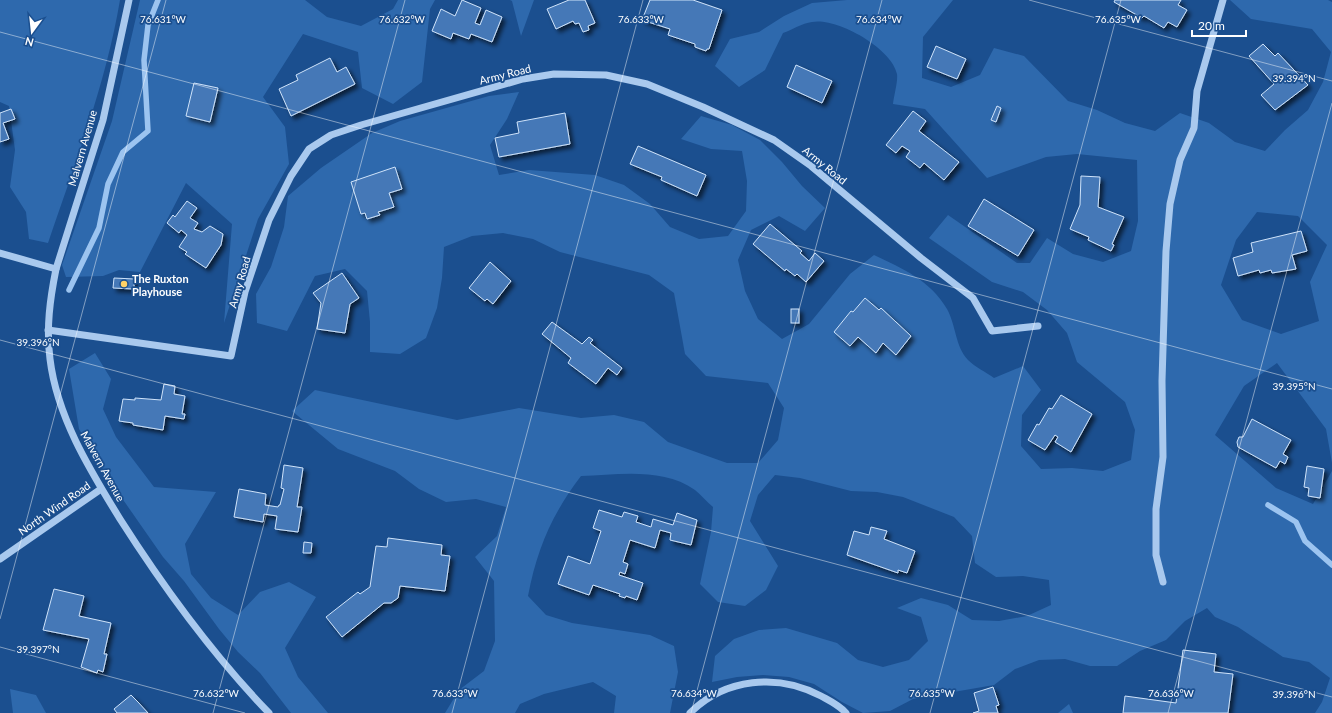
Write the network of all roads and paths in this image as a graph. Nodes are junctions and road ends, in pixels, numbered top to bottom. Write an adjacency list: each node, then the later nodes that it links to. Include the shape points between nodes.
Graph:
1 (129, 0): 4 (street, Malvern Avenue, via 103,120)
2 (1223, 0): 9 (street, via 1197,91 1194,128 1180,160 1170,204 1162,381 1163,457 1156,509 1156,555)
3 (0, 253): 4 (street)
4 (56, 269): 6 (street, Malvern Avenue)
5 (1038, 326): 6 (street, Army Road, via 992,331 973,298 915,254 811,166 774,140 647,84 613,76 554,74 523,79 361,125 331,135 309,149 290,176 269,220 245,292 231,356)
6 (48, 330): 7 (street, Malvern Avenue, via 50,360 62,405 82,454)
7 (101, 489): 8 (street, North Wind Road); 10 (street, Malvern Avenue, via 185,614)
8 (0, 560)
9 (1163, 582)
10 (269, 713)
11 (690, 713): 12 (street, via 699,704 736,685 756,681 786,683 813,692 841,707)
12 (846, 713)

